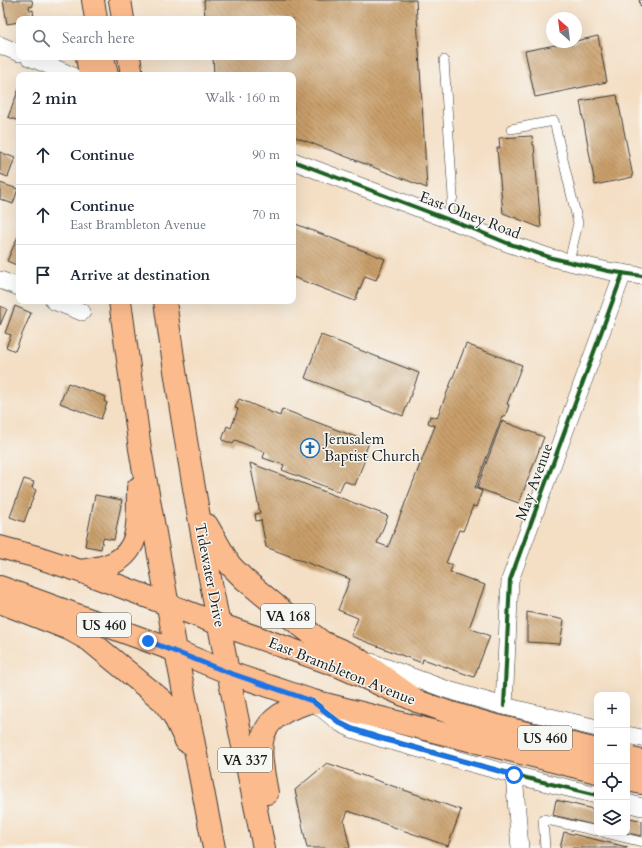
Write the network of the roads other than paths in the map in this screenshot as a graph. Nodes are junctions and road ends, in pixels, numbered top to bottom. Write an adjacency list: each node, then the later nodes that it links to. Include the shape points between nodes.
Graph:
1 (79, 0): 4 (main road)
2 (93, 0): 5 (main road)
3 (120, 0): 6 (main road)
4 (82, 16)
5 (96, 16)
6 (123, 16)
7 (0, 45): 8 (street)
8 (16, 52)
9 (36, 60): 14 (street)
10 (88, 60): 15 (main road)
11 (104, 60): 16 (main road)
12 (130, 60): 17 (main road)
13 (444, 60): 20 (lane, via 453,197)
14 (64, 72)
15 (90, 72)
16 (106, 72)
17 (132, 72)
18 (511, 128): 21 (lane, via 554,121 578,223)
19 (296, 162): 20 (street, East Olney Road)
20 (446, 218): 21 (street, East Olney Road, via 507,243)
21 (569, 262): 22 (street, East Olney Road)
22 (623, 273): 23 (street, East Olney Road); 43 (street, May Avenue, via 510,580)
23 (642, 276)
24 (0, 280): 25 (street)
25 (16, 287)
26 (62, 304): 29 (street)
27 (120, 304): 30 (main road)
28 (165, 304): 31 (main road, Tidewater Drive / VA 168)
29 (82, 312)
30 (140, 449): 33 (main road, via 135,541 114,563); 36 (main road)
31 (195, 497): 37 (main road, Tidewater Drive); 39 (main road, VA 168, via 208,528 237,573 322,642)
32 (0, 547): 33 (main road, East Brambleton Avenue / US 460)
33 (80, 571): 36 (main road, East Brambleton Avenue / US 460)
34 (0, 587): 38 (main road, East Brambleton Avenue / US 460)
35 (0, 602): 50 (main road, VA 337, via 80,634 140,681 168,707)
36 (168, 605): 37 (main road, East Brambleton Avenue / US 460); 38 (main road)
37 (219, 624): 40 (main road, Tidewater Drive / VA 337); 42 (main road, East Brambleton Avenue / US 460, via 340,667)
38 (176, 651): 40 (main road, East Brambleton Avenue / US 460); 50 (main road)
39 (354, 656): 42 (main road, VA 168); 43 (street, via 448,690)
40 (227, 672): 41 (main road, East Brambleton Avenue / US 460); 62 (main road, Tidewater Drive / VA 337)
41 (312, 701): 51 (main road, East Brambleton Avenue / US 460); 52 (street, via 352,729); 63 (main road, via 287,710 275,718 266,729 262,743 262,765)
42 (417, 701): 47 (main road, East Brambleton Avenue / US 460, via 493,725)
43 (504, 706): 44 (street)
44 (594, 727)
45 (630, 736): 46 (street)
46 (642, 738)
47 (594, 749)
48 (630, 759): 49 (main road)
49 (642, 761)
50 (199, 768): 61 (main road, VA 337)
51 (594, 771)
52 (514, 775): 55 (street); 64 (street)
53 (630, 781): 54 (main road)
54 (642, 783)
55 (594, 794)
56 (630, 804): 57 (street)
57 (642, 807)
58 (594, 830): 65 (lane, via 543,818)
59 (617, 836): 60 (lane)
60 (642, 842)
61 (214, 848)
62 (264, 848)
63 (274, 848)
64 (520, 848)
65 (545, 848)

